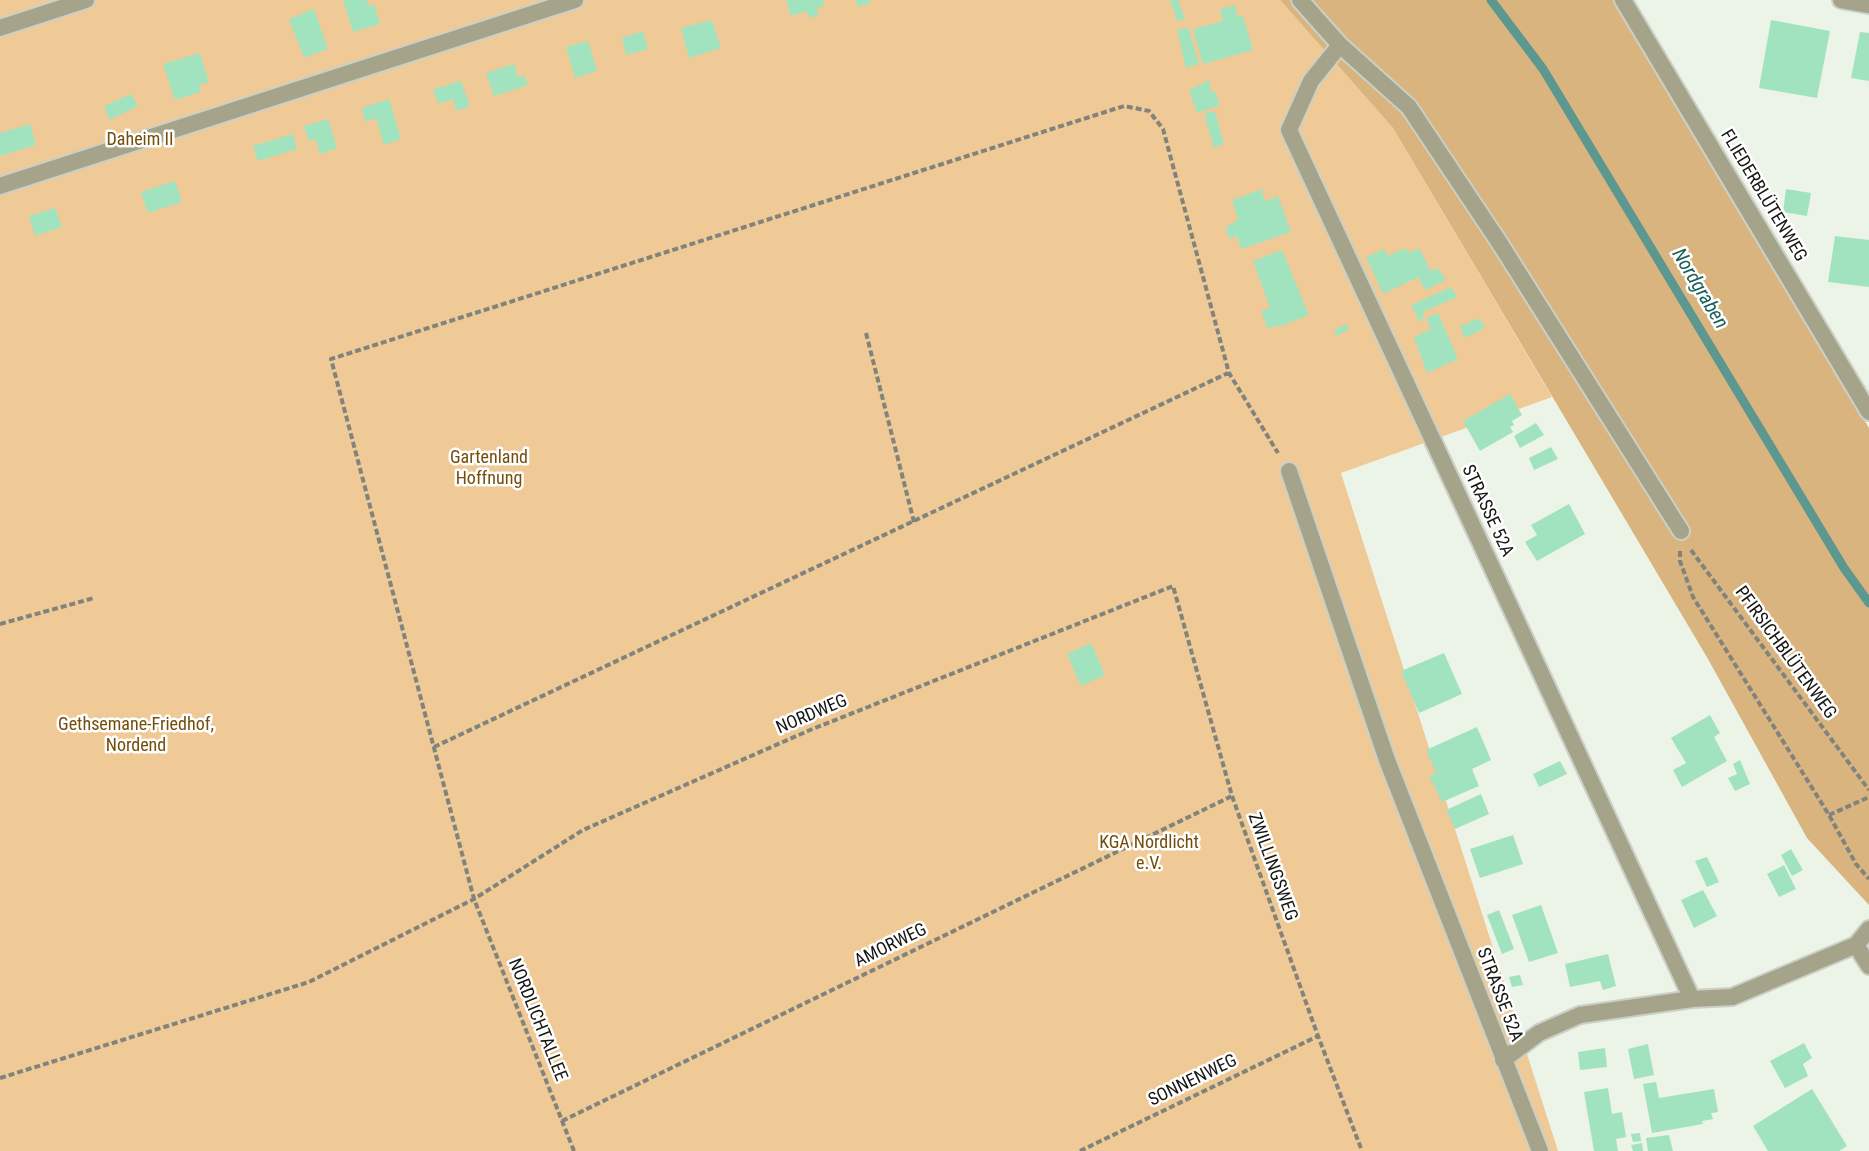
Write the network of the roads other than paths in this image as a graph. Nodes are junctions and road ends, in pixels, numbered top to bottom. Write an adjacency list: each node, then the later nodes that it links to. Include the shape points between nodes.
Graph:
1 (86, 0): 7 (street)
2 (575, 0): 9 (street)
3 (1300, 0): 8 (street)
4 (1623, 0): 10 (street, FLIEDERBLÜTENWEG)
5 (1841, 0): 6 (street)
6 (1869, 5)
7 (0, 28)
8 (1340, 45): 12 (street, via 1409,107); 16 (street, STRASSE 52A, via 1311,81 1289,130)
9 (0, 186)
10 (1869, 412)
11 (1289, 471): 17 (street, STRASSE 52A, via 1387,760)
12 (1681, 531)
13 (1869, 929): 14 (street, STRASSE 52A)
14 (1856, 945): 15 (street); 16 (street, STRASSE 52A, via 1732,997)
15 (1869, 966)
16 (1692, 999): 17 (street, STRASSE 52A, via 1581,1015 1539,1033)
17 (1503, 1060): 18 (street, STRASSE 52A)
18 (1540, 1151)

